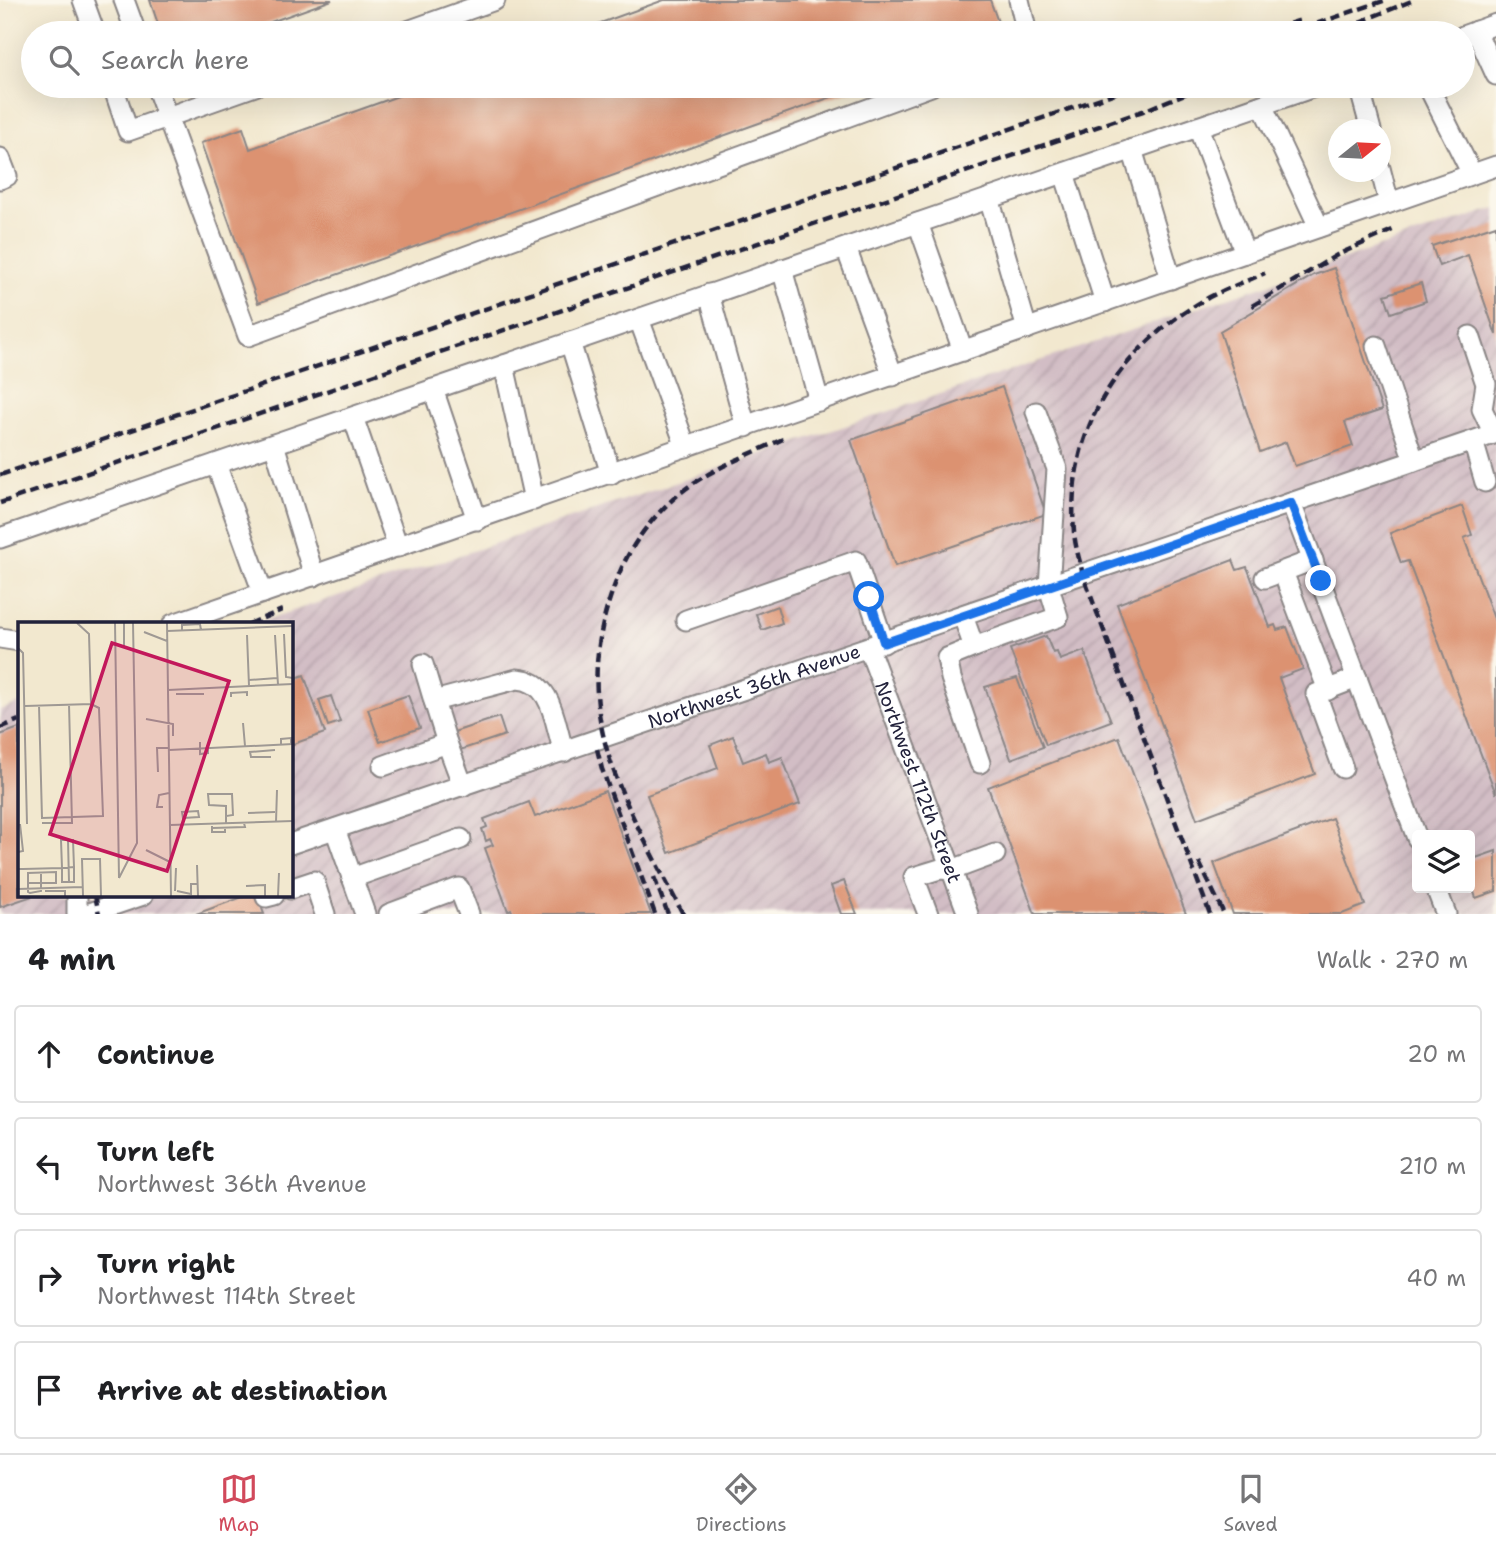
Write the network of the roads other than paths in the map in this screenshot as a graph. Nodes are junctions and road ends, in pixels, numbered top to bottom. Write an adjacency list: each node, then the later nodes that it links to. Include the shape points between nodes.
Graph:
1 (83, 0): 5 (street)
2 (124, 0): 6 (street)
3 (495, 0): 7 (street)
4 (1020, 0): 8 (street)
5 (91, 21)
6 (132, 21)
7 (436, 21)
8 (1024, 21)
9 (1496, 24): 10 (street)
10 (1475, 31)
11 (1475, 41): 12 (street)
12 (1496, 75)
13 (117, 98): 21 (street, via 128,131)
14 (161, 98): 21 (street)
15 (221, 98): 21 (street)
16 (898, 98): 21 (street, via 248,336)
17 (1282, 98): 20 (street)
18 (1362, 98): 22 (street)
19 (1434, 98): 28 (street)
20 (1262, 105): 23 (street); 34 (street)
21 (168, 117)
22 (1368, 119)
23 (1198, 127): 24 (street); 36 (street)
24 (1132, 149): 27 (street); 38 (street)
25 (0, 158): 29 (street, via 6,176)
26 (1496, 166): 28 (street)
27 (1064, 173): 31 (street); 40 (street)
28 (1472, 174): 32 (street)
29 (0, 179)
30 (1385, 182): 32 (street)
31 (989, 198): 33 (street); 42 (street)
32 (1390, 203): 34 (street)
33 (918, 223): 35 (street); 46 (street)
34 (1320, 227): 36 (street)
35 (846, 247): 37 (street); 48 (street)
36 (1245, 253): 38 (street)
37 (782, 270): 39 (street); 50 (street)
38 (1171, 279): 40 (street)
39 (709, 295): 41 (street); 53 (street)
40 (1105, 302): 42 (street)
41 (639, 319): 44 (street); 57 (street)
42 (1027, 328): 46 (street)
43 (1471, 336): 54 (street, via 1486,384 1482,409)
44 (570, 342): 47 (street); 60 (street)
45 (1376, 346): 58 (street)
46 (963, 351): 48 (street)
47 (504, 365): 49 (street); 62 (street)
48 (893, 376): 50 (street)
49 (433, 389): 52 (street); 64 (street)
50 (818, 401): 53 (street)
51 (1036, 412): 69 (street, via 1057,469)
52 (353, 417): 56 (street); 66 (street)
53 (746, 427): 57 (street)
54 (1495, 434): 55 (street, Northwest 36th Avenue)
55 (1473, 441): 58 (street, Northwest 36th Avenue); 61 (street)
56 (274, 444): 59 (street); 68 (street)
57 (686, 447): 60 (street)
58 (1414, 461): 63 (street, Northwest 36th Avenue)
59 (216, 464): 65 (street); 70 (street)
60 (611, 474): 62 (street)
61 (1485, 482)
62 (534, 500): 64 (street)
63 (1291, 503): 67 (street); 69 (street, Northwest 36th Avenue)
64 (477, 520): 66 (street)
65 (0, 538)
66 (398, 547): 68 (street)
67 (1313, 560): 79 (street); 80 (street, via 1274,575)
68 (314, 576): 70 (street)
69 (1049, 587): 71 (street, Northwest 36th Avenue); 77 (street, via 1058,617)
70 (262, 593): 73 (street)
71 (963, 616): 76 (street, Northwest 36th Avenue); 77 (street)
72 (686, 620): 76 (street, Northwest 112th Street, via 856,561)
73 (179, 622)
74 (0, 638): 75 (street)
75 (18, 641)
76 (877, 646): 83 (street, Northwest 36th Avenue); 93 (street, Northwest 112th Street)
77 (974, 647): 84 (street, via 947,658)
78 (423, 664): 81 (street)
79 (1357, 678): 80 (street); 89 (street)
80 (1328, 690): 86 (street, via 1316,694)
81 (434, 701): 82 (street); 83 (street, via 526,680 545,692)
82 (447, 743): 85 (street); 87 (street)
83 (564, 752): 87 (street, Northwest 36th Avenue)
84 (981, 763)
85 (383, 765)
86 (1343, 768)
87 (463, 786): 88 (street, Northwest 36th Avenue)
88 (335, 829): 91 (street, Northwest 36th Avenue); 94 (street)
89 (1414, 830)
90 (461, 839): 94 (street)
91 (292, 843)
92 (995, 854): 93 (street)
93 (952, 870): 104 (street, via 914,877); 105 (street, Northwest 112th Street)
94 (352, 878): 101 (street)
95 (292, 888): 100 (street, via 314,881)
96 (1438, 893): 106 (street)
97 (137, 897): 99 (street)
98 (420, 909): 102 (street); 103 (street, via 459,888)
99 (87, 914)
100 (325, 914)
101 (366, 914)
102 (388, 914)
103 (469, 914)
104 (928, 914)
105 (968, 914)
106 (1446, 914)

